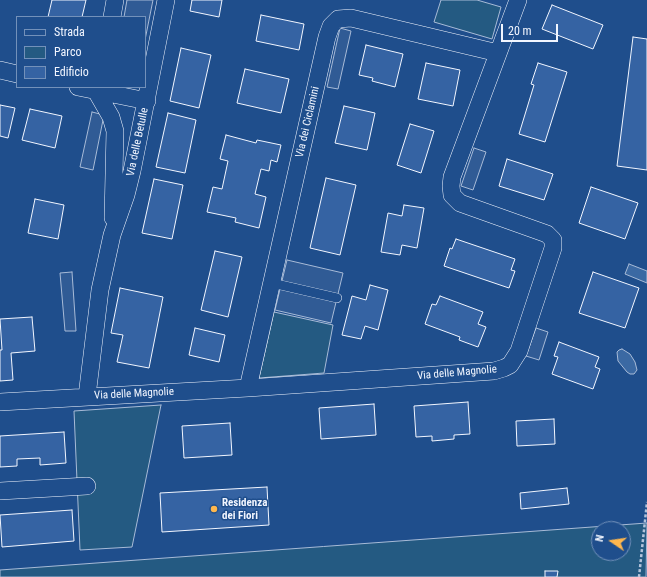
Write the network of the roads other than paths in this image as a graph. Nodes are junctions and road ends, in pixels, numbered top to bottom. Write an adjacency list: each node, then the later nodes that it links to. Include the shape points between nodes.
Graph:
1 (115, 0): 4 (street)
2 (166, 0): 9 (street, Via delle Betulle)
3 (518, 0): 5 (street, Via delle Magnolie)
4 (112, 16)
5 (498, 53): 11 (street, Via dei Ciclamini, via 356,19 342,18 334,22 327,37); 13 (street, Via delle Magnolie, via 452,177 451,186 452,195 460,203 547,234 553,240 552,252 514,360 504,368 494,371)
6 (0, 70): 7 (street)
7 (16, 74)
8 (96, 89): 9 (street); 10 (street, Via delle Betulle, via 111,117 115,131)
9 (147, 102): 10 (street, Via delle Betulle, via 126,195)
10 (112, 235): 14 (street, Via delle Betulle, via 96,309)
11 (272, 283): 12 (lane); 13 (street, Via dei Ciclamini)
12 (337, 298)
13 (248, 388): 14 (street, Via delle Magnolie)
14 (87, 396): 15 (street, Via delle Magnolie)
15 (0, 402)
16 (87, 486): 17 (street)
17 (0, 491)

